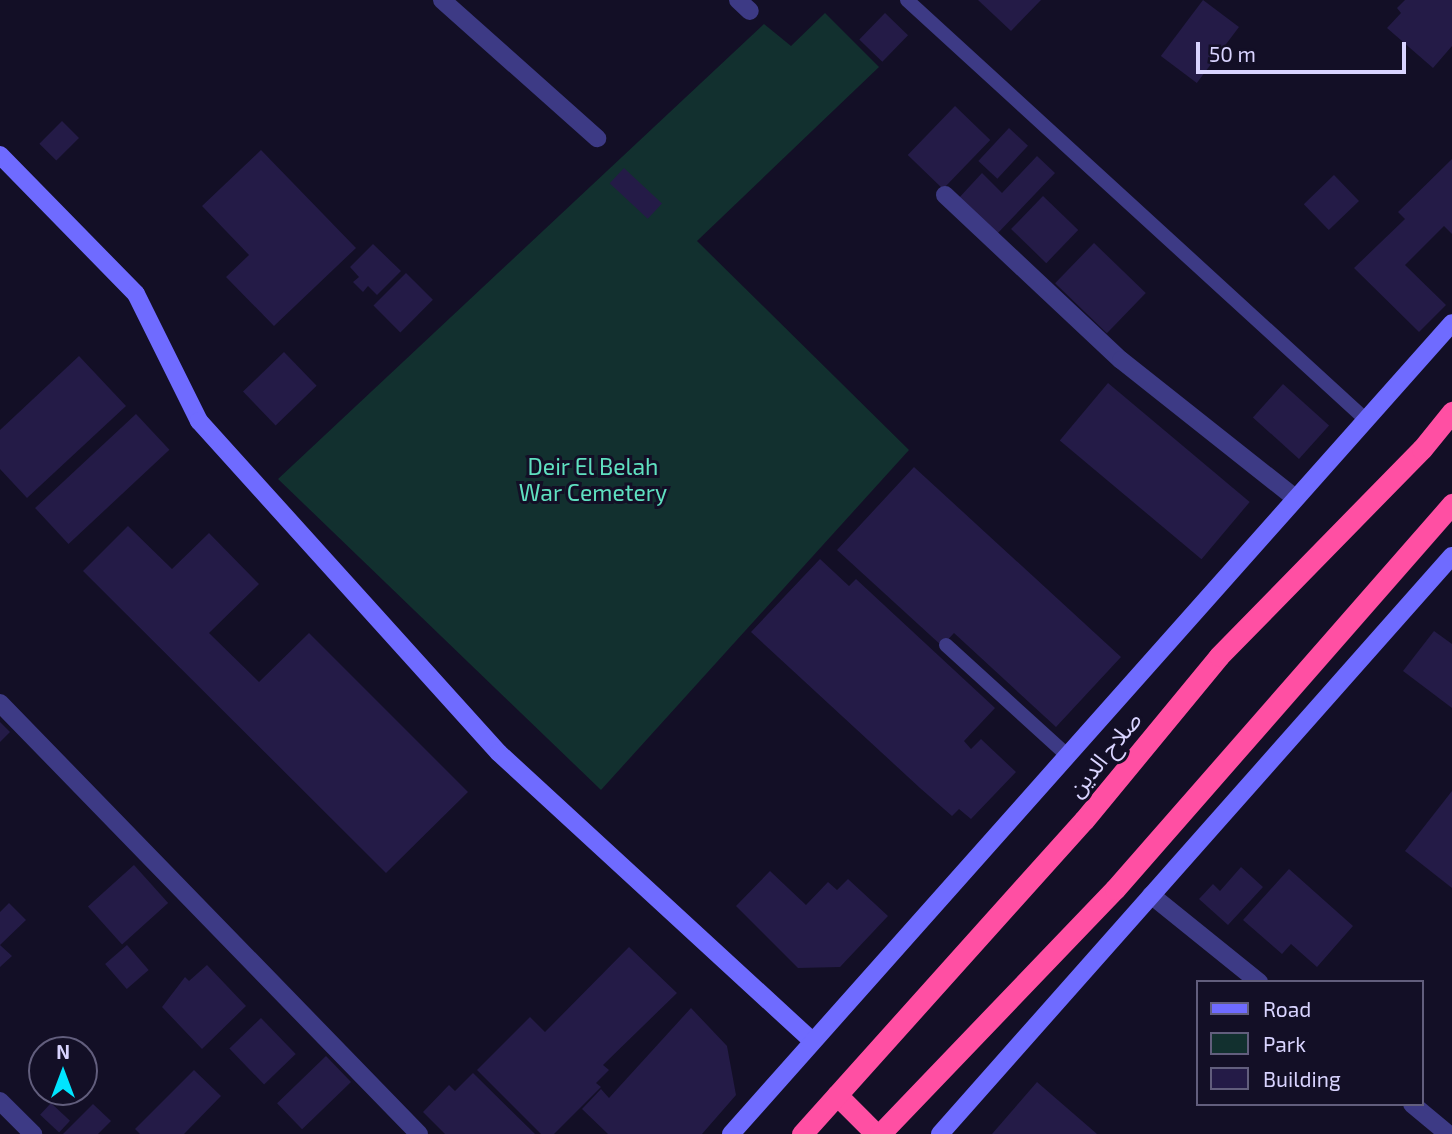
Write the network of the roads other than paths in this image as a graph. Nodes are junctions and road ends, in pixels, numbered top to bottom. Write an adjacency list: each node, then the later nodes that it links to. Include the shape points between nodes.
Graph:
1 (442, 0): 3 (street)
2 (907, 0): 8 (lane)
3 (597, 138)
4 (0, 155): 17 (street, via 136,294 199,421 499,753)
5 (945, 195): 9 (street, via 1121,360)
6 (1452, 323): 8 (street)
7 (1452, 412): 18 (highway, صلاح الدين, via 1219,656 1084,820)
8 (1365, 419): 9 (street)
9 (1295, 498): 14 (street)
10 (1452, 503): 25 (highway, via 1115,889)
11 (1452, 556): 15 (street)
12 (946, 645): 14 (lane)
13 (0, 703): 22 (street)
14 (1068, 756): 17 (street)
15 (1151, 895): 16 (street); 26 (street)
16 (1257, 980)
17 (812, 1041): 23 (street)
18 (838, 1095): 24 (highway, صلاح الدين); 25 (highway)
19 (0, 1101): 21 (street)
20 (1414, 1106): 27 (street)
21 (33, 1134)
22 (419, 1134)
23 (731, 1134)
24 (802, 1134)
25 (878, 1134)
26 (940, 1134)
27 (1448, 1134)

